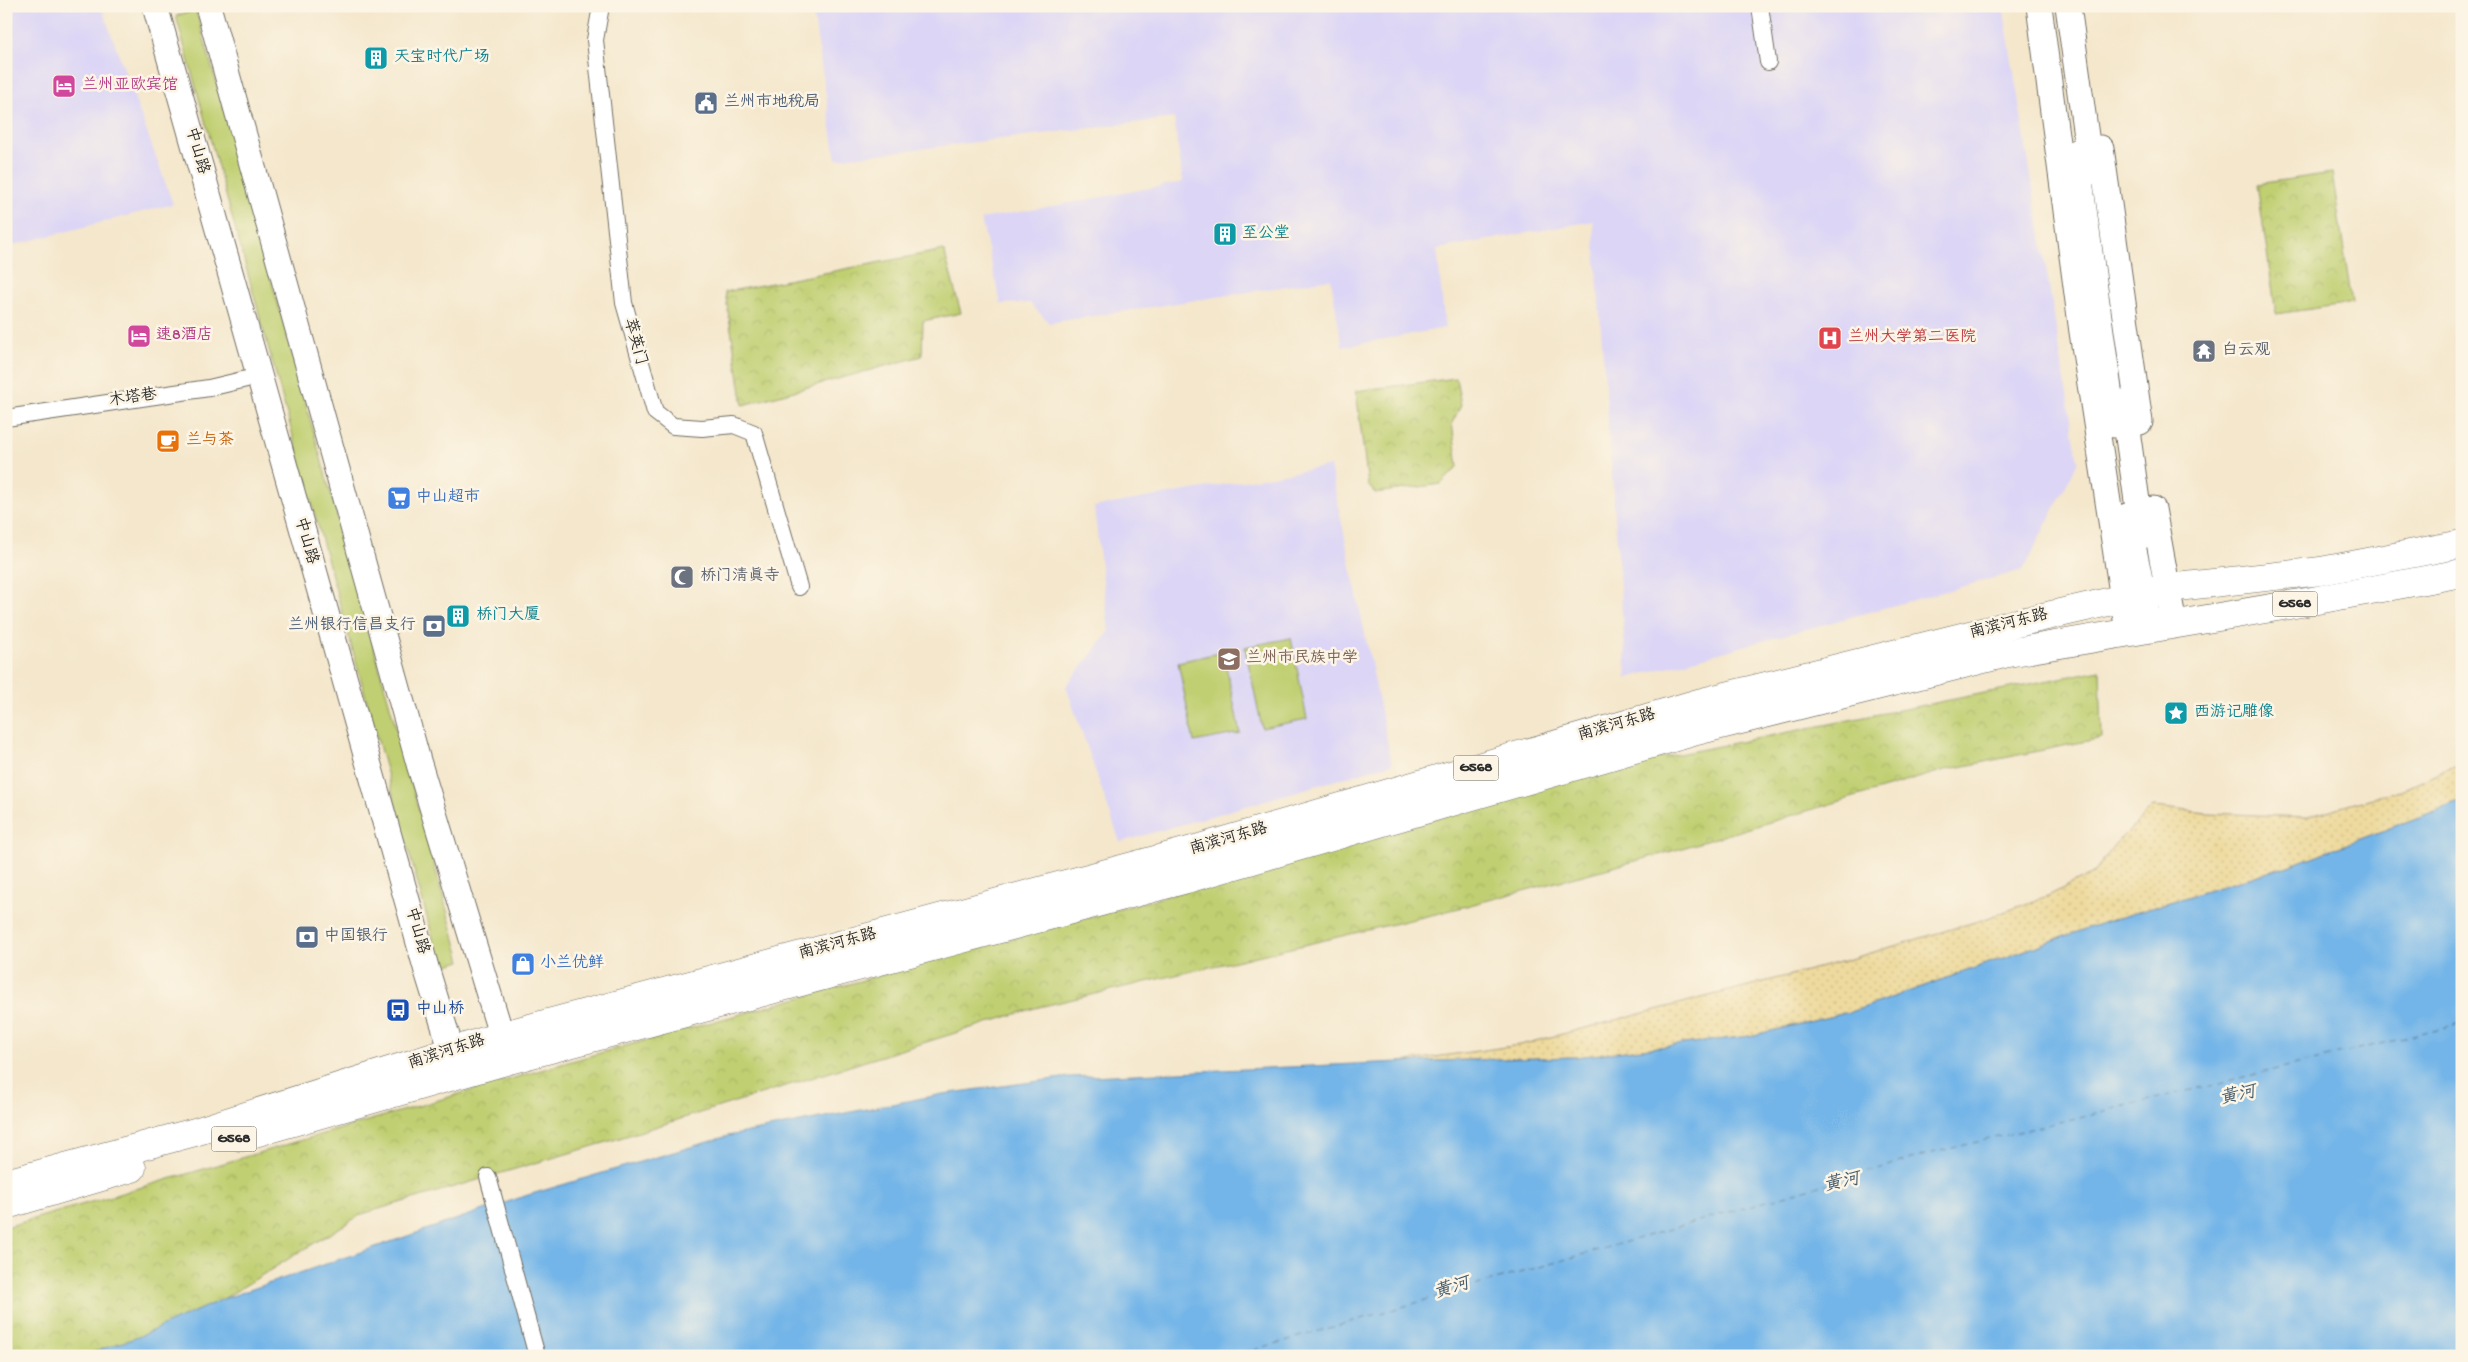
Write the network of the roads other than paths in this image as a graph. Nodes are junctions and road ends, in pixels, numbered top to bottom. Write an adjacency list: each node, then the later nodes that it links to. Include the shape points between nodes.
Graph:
1 (155, 6): 10 (main road, 中山路)
2 (208, 6): 18 (main road, via 419,764)
3 (601, 6): 15 (street, 萃英门, via 595,40 624,304 655,412 673,426 734,425 754,434)
4 (1760, 6): 9 (street)
5 (2039, 6): 16 (main road, via 2082,332 2114,537)
6 (2056, 6): 12 (main road)
7 (2068, 6): 12 (main road)
8 (2081, 6): 16 (main road, via 2153,512)
9 (1768, 62)
10 (259, 376): 11 (street, 木塔巷, via 209,388); 19 (main road, 中山路, via 427,971)
11 (6, 418)
12 (2132, 511): 16 (main road)
13 (2462, 544): 16 (highway, 南滨河东路 / G568, via 2321,571)
14 (2462, 572): 17 (highway, 南滨河东路 / G568)
15 (799, 588)
16 (2146, 593): 17 (main road); 17 (main road); 18 (highway, 南滨河东路 / G568, via 1702,702)
17 (2152, 628): 18 (highway, 南滨河东路 / G568, via 2008,653 1693,732 1187,879)
18 (504, 1048): 19 (highway, 南滨河东路 / G568)
19 (457, 1063): 21 (highway, 南滨河东路 / G568); 22 (highway, 南滨河东路 / G568)
20 (488, 1177): 23 (street)
21 (6, 1183)
22 (6, 1205)
23 (538, 1356)

